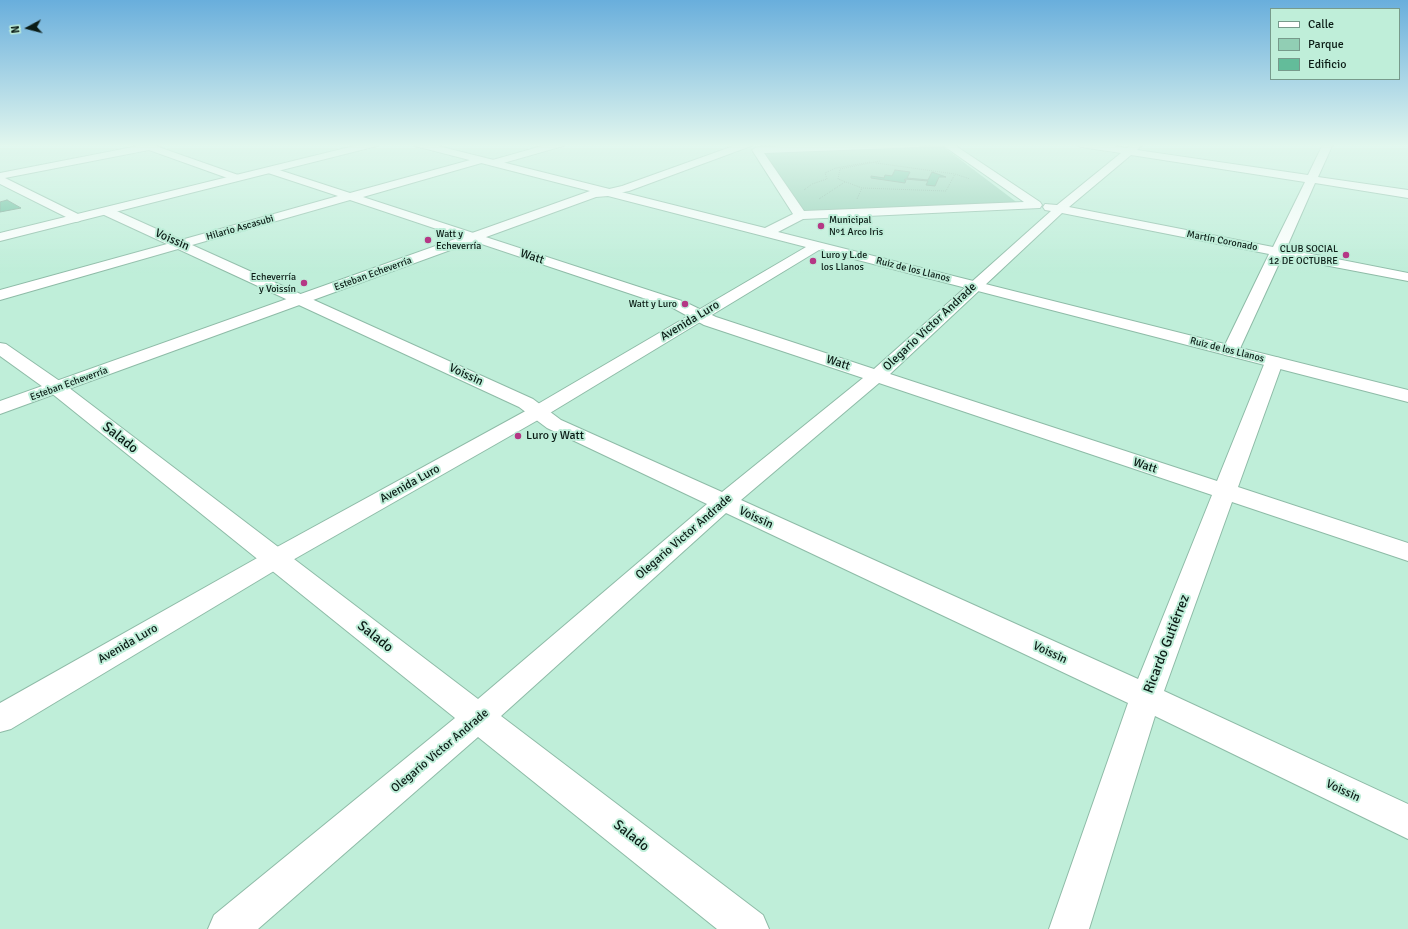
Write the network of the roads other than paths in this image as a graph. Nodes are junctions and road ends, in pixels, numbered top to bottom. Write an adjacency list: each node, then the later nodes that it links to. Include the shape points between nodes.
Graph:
1 (15, 187): 19 (street)
2 (200, 187): 17 (street)
3 (321, 187): 14 (street, Watt)
4 (384, 187): 14 (street, Hilario Ascasubi)
5 (590, 187): 12 (street, Ruiz de los Llanos)
6 (630, 187): 12 (street, Esteban Echeverría)
7 (779, 187): 18 (street)
8 (1010, 187): 15 (street)
9 (1085, 187): 16 (street, Olegario Victor Andrade)
10 (1307, 187): 25 (street)
11 (1365, 187): 13 (street)
12 (608, 192): 20 (street, Ruiz de los Llanos); 21 (street, Esteban Echeverría, via 594,194)
13 (1408, 194)
14 (350, 197): 21 (street, Watt); 23 (street, Hilario Ascasubi)
15 (1036, 205): 16 (street, Martín Coronado); 18 (street)
16 (1060, 209): 25 (street, Martín Coronado); 27 (street, Olegario Victor Andrade)
17 (106, 211): 19 (street); 23 (street, Voissin)
18 (800, 215): 20 (street)
19 (76, 218): 22 (street)
20 (768, 232): 24 (street, Ruiz de los Llanos)
21 (473, 237): 29 (street, Esteban Echeverría); 30 (street, Watt, via 679,305)
22 (0, 238)
23 (181, 244): 28 (street, Hilario Ascasubi); 29 (street, Voissin)
24 (817, 246): 27 (street, Ruiz de los Llanos); 30 (street, Avenida Luro)
25 (1277, 251): 26 (street, Martín Coronado); 32 (street)
26 (1408, 277)
27 (975, 285): 32 (street, Ruiz de los Llanos); 34 (street, Olegario Victor Andrade)
28 (0, 295)
29 (302, 300): 35 (street, Esteban Echeverría); 38 (street, Voissin, via 526,403)
30 (698, 315): 34 (street, Watt); 38 (street, Avenida Luro)
31 (0, 348): 35 (street, Salado)
32 (1231, 351): 33 (street, Ruiz de los Llanos)
33 (1274, 362): 36 (street, Ruiz de los Llanos); 39 (street, Ricardo Gutiérrez)
34 (877, 376): 39 (street, Watt); 40 (street, Olegario Victor Andrade)
35 (57, 388): 37 (street, Esteban Echeverría); 42 (street, Salado)
36 (1408, 396)
37 (0, 408)
38 (538, 412): 40 (street, Voissin, via 554,424); 42 (street, Avenida Luro)
39 (1226, 493): 41 (street, Watt); 43 (street, Ricardo Gutiérrez)
40 (723, 502): 43 (street, Voissin); 44 (street, Olegario Victor Andrade)
41 (1408, 552)
42 (274, 559): 44 (street, Salado); 45 (street, Avenida Luro)
43 (1146, 697): 46 (street, Voissin); 49 (street, Ricardo Gutiérrez)
44 (480, 718): 47 (street, Olegario Victor Andrade); 48 (street, Salado)
45 (0, 719)
46 (1408, 822)
47 (228, 929)
48 (749, 929)
49 (1069, 929)

